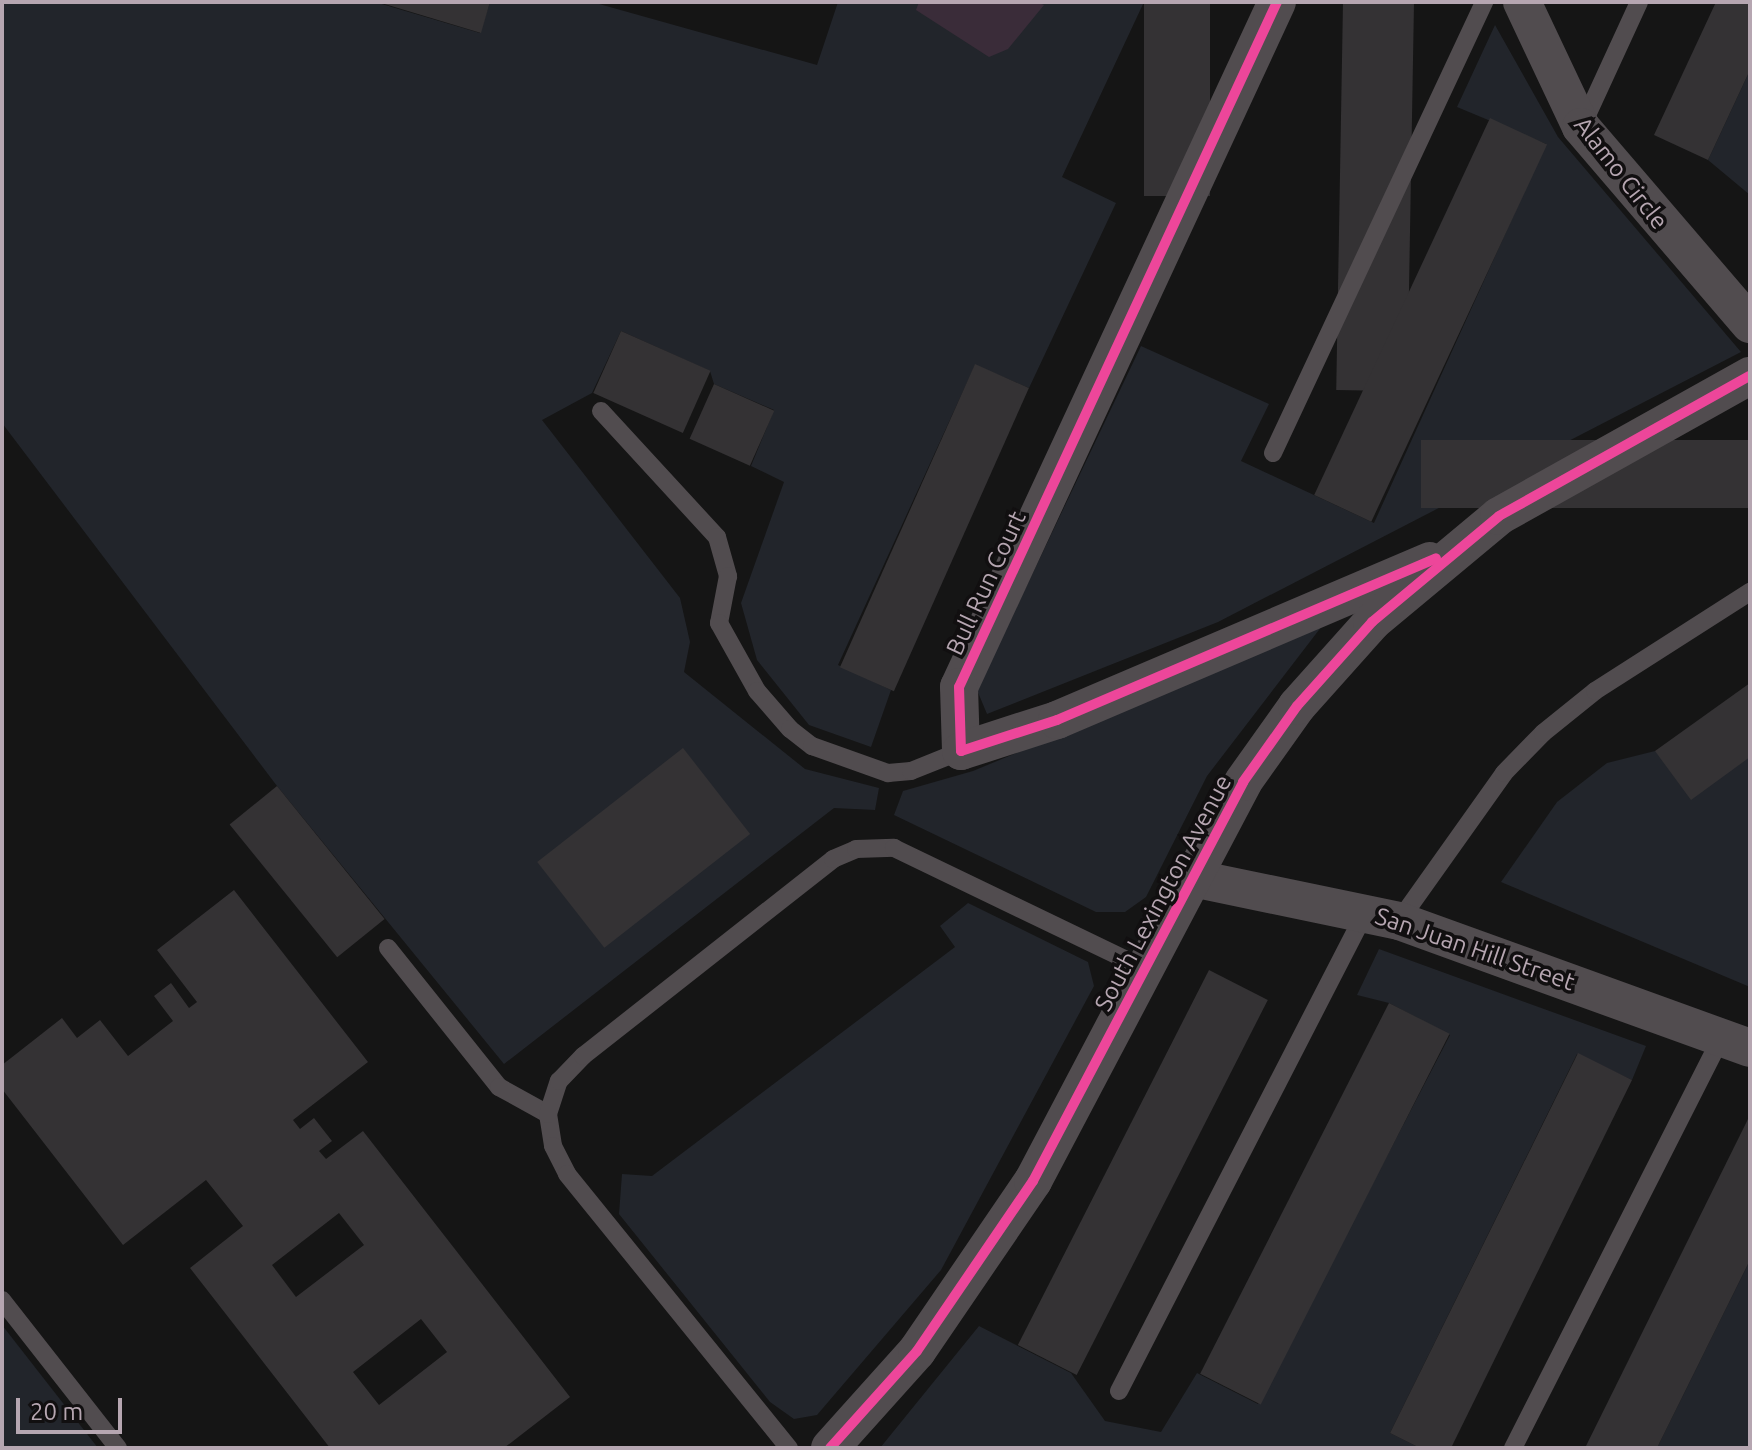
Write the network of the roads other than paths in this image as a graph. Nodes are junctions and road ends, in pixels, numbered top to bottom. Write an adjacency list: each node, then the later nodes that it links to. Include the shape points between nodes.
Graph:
1 (1277, 2): 12 (street, Bull Run Court, via 959,687)
2 (1484, 2): 9 (lane)
3 (1522, 2): 5 (street, Alamo Circle)
4 (1639, 2): 5 (lane)
5 (1581, 127): 6 (street, Alamo Circle)
6 (1750, 324)
7 (1750, 376): 10 (street, South Lexington Avenue, via 1557,479)
8 (601, 411): 12 (lane, via 717,537 728,576 719,623 748,678 790,729 812,746 888,773 911,771)
9 (1273, 453)
10 (1450, 553): 12 (street, via 1344,593 1057,720); 13 (street, South Lexington Avenue, via 1372,622 1297,706 1243,782)
11 (1750, 592): 14 (lane, via 1595,691 1543,733)
12 (961, 751)
13 (1192, 878): 14 (street, San Juan Hill Street); 16 (street, South Lexington Avenue)
14 (1382, 916): 17 (street, San Juan Hill Street); 20 (lane)
15 (388, 948): 18 (lane, via 499,1087)
16 (1145, 969): 18 (lane, via 894,848 856,849 833,859 583,1056 559,1081); 23 (street, South Lexington Avenue, via 1033,1181 955,1301)
17 (1736, 1041): 24 (lane)
18 (548, 1114): 22 (lane, via 553,1146 567,1174)
19 (2, 1300): 21 (lane)
20 (1119, 1391)
21 (118, 1448)
22 (789, 1448)
23 (830, 1448)
24 (1513, 1448)

